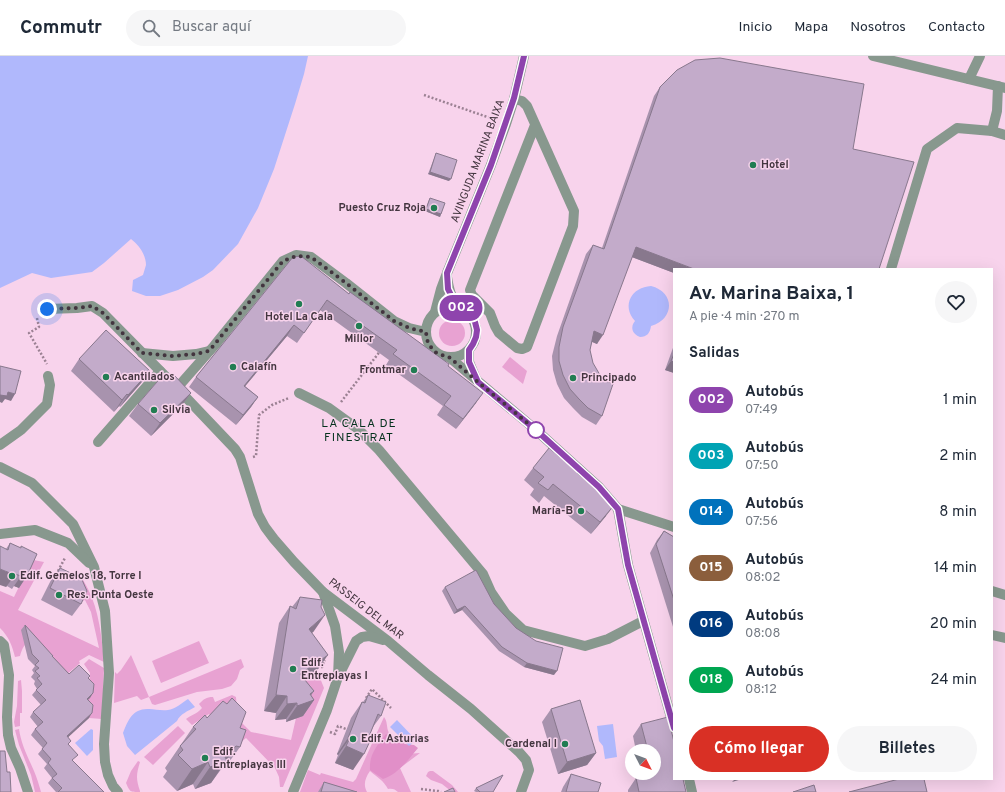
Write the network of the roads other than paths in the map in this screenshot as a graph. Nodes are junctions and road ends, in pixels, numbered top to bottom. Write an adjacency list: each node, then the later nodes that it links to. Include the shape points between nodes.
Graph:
1 (524, 56): 6 (street, AVINGUDA MARINA BAIXA)
2 (873, 56): 4 (street)
3 (980, 56): 4 (street)
4 (970, 79): 5 (street)
5 (1002, 86): 8 (street)
6 (514, 98): 7 (street, via 527,106); 11 (street, AVINGUDA MARINA BAIXA, via 491,165)
7 (535, 126): 7 (street, via 470,290 490,313 499,333 517,348 522,349 527,347 573,226 574,211)
8 (992, 132): 9 (street); 10 (street, via 957,128 927,149)
9 (1005, 135)
10 (891, 268)
11 (447, 273): 12 (street, via 448,289); 14 (street, AVINGUDA MARINA BAIXA)
12 (458, 307): 14 (street, via 450,306); 16 (street, via 466,310 475,322 476,337)
13 (47, 309): 18 (street, via 92,306 103,313)
14 (435, 312): 15 (street, via 430,318)
15 (426, 332): 17 (street, via 394,321 311,257 296,256 283,261); 19 (street, via 427,340 435,352)
16 (469, 350): 19 (street, via 463,355); 22 (street, via 469,362)
17 (209, 351): 18 (street, via 172,356); 23 (street)
18 (142, 353): 20 (street)
19 (449, 357): 22 (street)
20 (160, 371): 23 (street); 25 (street)
21 (48, 376): 26 (street, via 50,385 47,404 21,430)
22 (478, 382): 28 (street, via 599,487)
23 (177, 388): 33 (street, PASSEIG DEL MAR, via 235,449 240,456 258,514 265,527)
24 (299, 393): 35 (street, via 329,408 358,429 379,450 482,574 506,614 523,630 585,646 608,639)
25 (98, 442)
26 (0, 445)
27 (0, 467): 31 (street, via 32,484 73,524)
28 (618, 509): 29 (street); 35 (street, via 628,565)
29 (673, 527)
30 (0, 534): 31 (street, via 35,530 68,543)
31 (94, 567): 44 (street, via 105,611 109,674 105,762 108,775)
32 (993, 591): 34 (street)
33 (323, 592): 39 (street, PASSEIG DEL MAR); 40 (street, via 339,652)
34 (1005, 595)
35 (643, 621): 41 (street)
36 (993, 635): 37 (street)
37 (1005, 638)
38 (0, 641): 43 (street, via 4,645 10,675 8,735)
39 (388, 641): 40 (street, via 369,636 356,641); 46 (street, PASSEIG DEL MAR, via 519,752 526,760 529,770)
40 (338, 678): 45 (street)
41 (673, 725)
42 (689, 780): 47 (street)
43 (28, 792)
44 (118, 792)
45 (293, 792)
46 (521, 792)
47 (692, 792)

